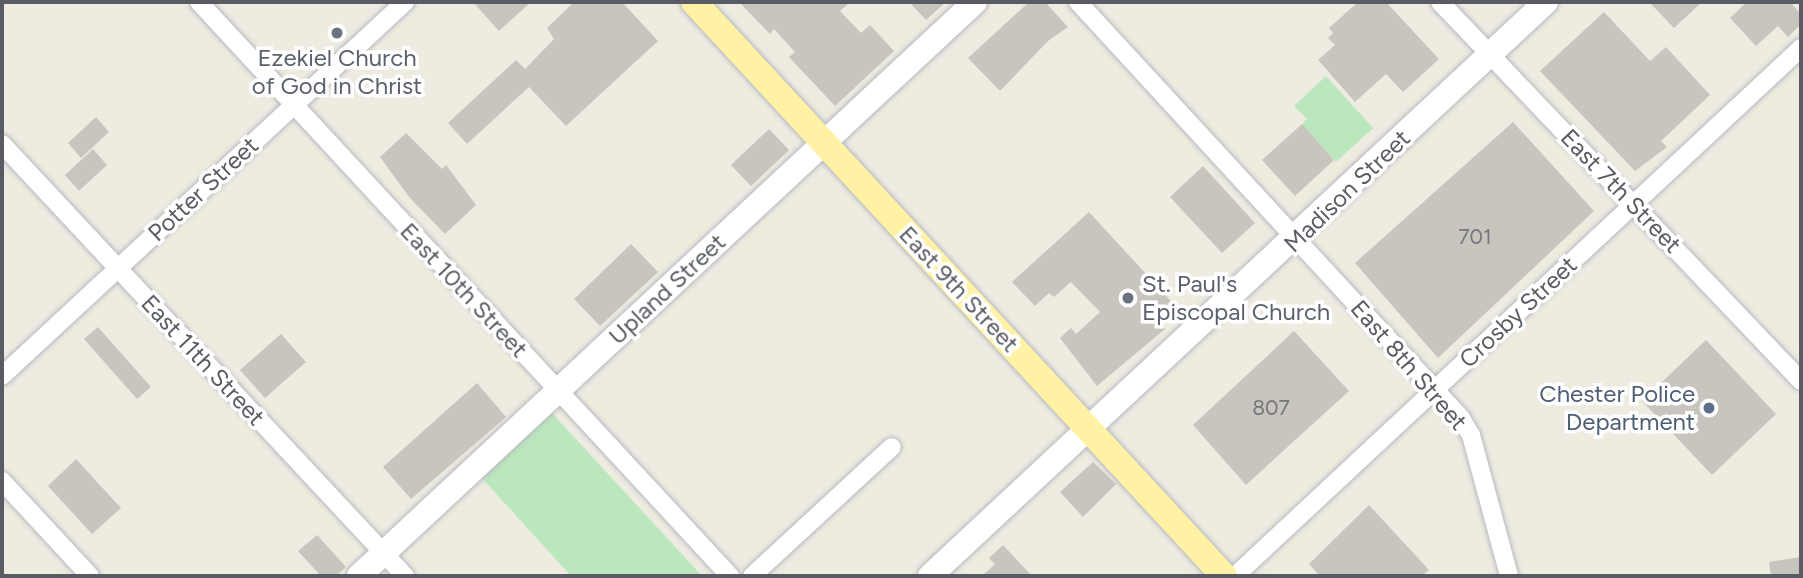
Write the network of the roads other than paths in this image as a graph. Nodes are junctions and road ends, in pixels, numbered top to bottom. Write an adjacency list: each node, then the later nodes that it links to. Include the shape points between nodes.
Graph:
1 (199, 2): 10 (street, East 10th Street)
2 (405, 2): 10 (street, Potter Street)
3 (694, 2): 11 (main road, East 9th Street)
4 (975, 2): 11 (street, Upland Street)
5 (1078, 2): 14 (street, East 8th Street)
6 (1440, 2): 9 (street, East 7th Street)
7 (1546, 2): 9 (street, Madison Street)
8 (1801, 48): 13 (street, Crosby Street)
9 (1490, 54): 13 (street, East 7th Street); 14 (street, Madison Street)
10 (294, 105): 15 (street, Potter Street); 19 (street, East 10th Street)
11 (824, 142): 19 (street, Upland Street); 20 (main road, East 9th Street)
12 (2, 144): 15 (street, East 11th Street)
13 (1634, 205): 17 (street, East 7th Street); 18 (street, Crosby Street)
14 (1296, 240): 18 (street, East 8th Street); 20 (street, Madison Street)
15 (118, 269): 16 (street, Potter Street); 23 (street, East 11th Street)
16 (2, 376)
17 (1801, 381)
18 (1435, 390): 31 (street, Crosby Street); 32 (street, East 8th Street, via 1471,435)
19 (559, 391): 23 (street, Upland Street); 27 (street, East 10th Street)
20 (1090, 431): 29 (street, Madison Street); 30 (main road, East 9th Street)
21 (892, 447): 28 (street)
22 (2, 481): 24 (street)
23 (383, 553): 25 (street, Upland Street); 26 (street, East 11th Street)
24 (90, 576)
25 (359, 576)
26 (405, 576)
27 (730, 576)
28 (752, 576)
29 (930, 576)
30 (1224, 576)
31 (1235, 576)
32 (1509, 576)

